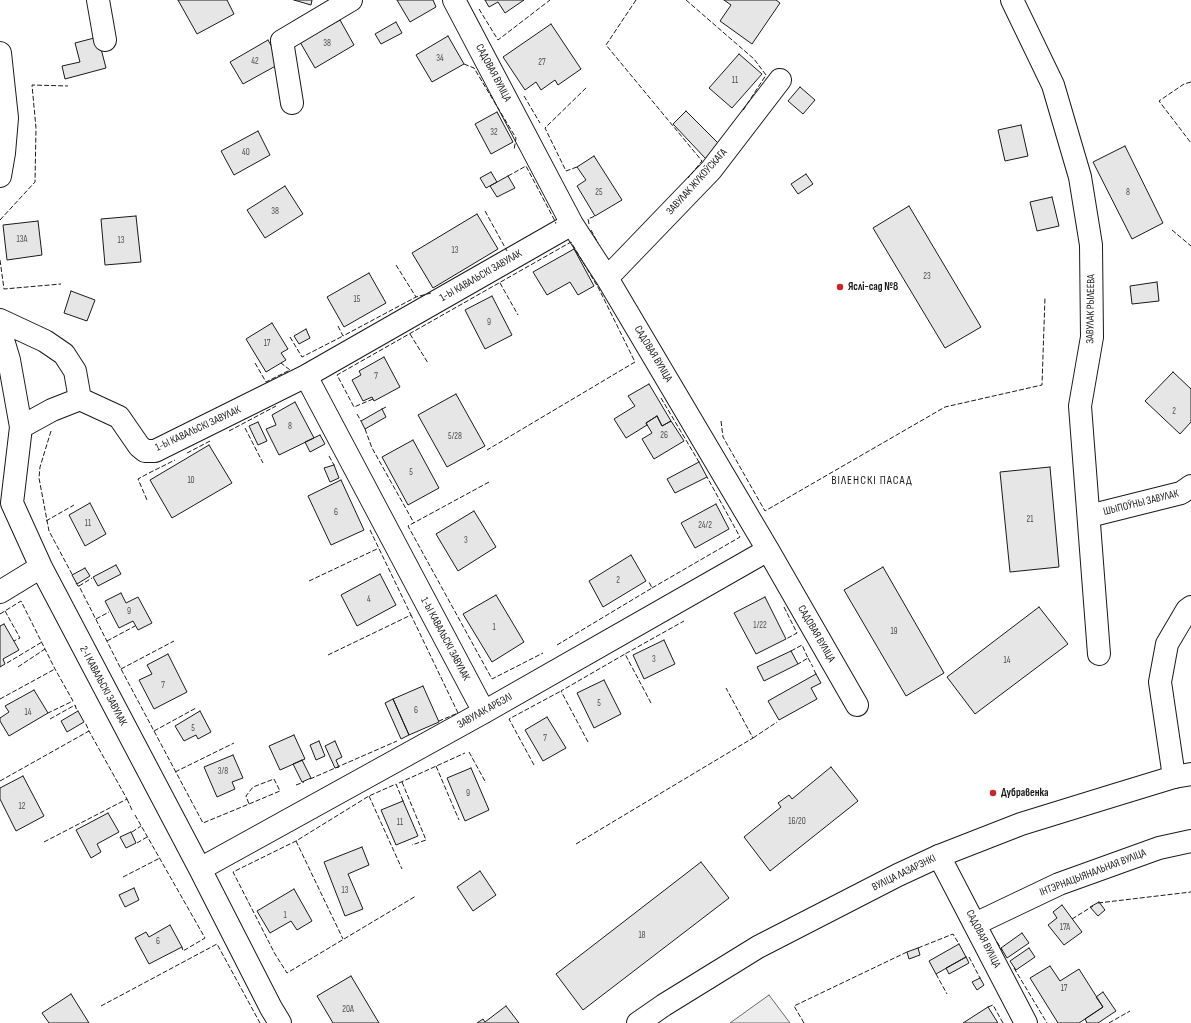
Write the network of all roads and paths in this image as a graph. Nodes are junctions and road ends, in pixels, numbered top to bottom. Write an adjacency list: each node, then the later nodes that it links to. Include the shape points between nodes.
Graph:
1 (98, 0): 5 (street)
2 (351, 0): 8 (street, via 282,41)
3 (454, 0): 10 (street, САДОВАЯ ВУЛІЦА)
4 (1012, 0): 18 (street, ЗАВУЛАК РЫЛЕЕВА, via 1053,85 1080,177 1091,245 1092,337 1080,406)
5 (105, 40)
6 (0, 53): 9 (street, via 7,118)
7 (780, 80): 11 (street, ЗАВУЛАК ЖУКОЎСКАГА, via 711,170)
8 (292, 103)
9 (0, 176)
10 (572, 224): 11 (street, САДОВАЯ ВУЛІЦА); 14 (street, 1-Ы КАВАЛЬСКІ ЗАВУЛАК)
11 (607, 278): 19 (street, САДОВАЯ ВУЛІЦА)
12 (0, 320): 15 (street, via 45,341 64,354 75,372)
13 (0, 330): 16 (street, 2-І КАВАЛЬСКІ ЗАВУЛАК, via 9,360)
14 (306, 376): 15 (street, 1-Ы КАВАЛЬСКІ ЗАВУЛАК, via 155,451 145,451 139,446 119,417); 25 (street, 1-Ы КАВАЛЬСКІ ЗАВУЛАК)
15 (80, 399): 16 (street)
16 (20, 427): 20 (street, 2-І КАВАЛЬСКІ ЗАВУЛАК, via 12,502)
17 (1191, 486): 18 (street, ШЫПОЎНЫ ЗАВУЛАК, via 1181,493)
18 (1089, 516): 23 (street, ЗАВУЛАК РЫЛЕЕВА)
19 (768, 550): 24 (street, САДОВАЯ ВУЛІЦА); 25 (street, ЗАВУЛАК АРБЭЛІ)
20 (41, 567): 21 (street); 29 (street, 2-І КАВАЛЬСКІ ЗАВУЛАК)
21 (0, 592)
22 (1191, 607): 26 (street, via 1167,644 1160,682)
23 (1099, 654)
24 (857, 705)
25 (484, 712): 29 (street, ЗАВУЛАК АРБЭЛІ)
26 (1182, 775): 28 (street, ВУЛІЦА ЛАЗАРЭНКІ, via 1021,824)
27 (1191, 841): 30 (street, ІНТЭРНАЦЫЯНАЛЬНАЯ ВУЛІЦА, via 1158,848 1059,884)
28 (939, 856): 30 (street, САДОВАЯ ВУЛІЦА); 32 (street, ВУЛІЦА ЛАЗАРЭНКІ, via 758,948 664,1004)
29 (200, 869): 31 (street, 2-І КАВАЛЬСКІ ЗАВУЛАК)
30 (975, 924): 33 (street, САДОВАЯ ВУЛІЦА)
31 (280, 1023)
32 (638, 1023)
33 (1026, 1023)

